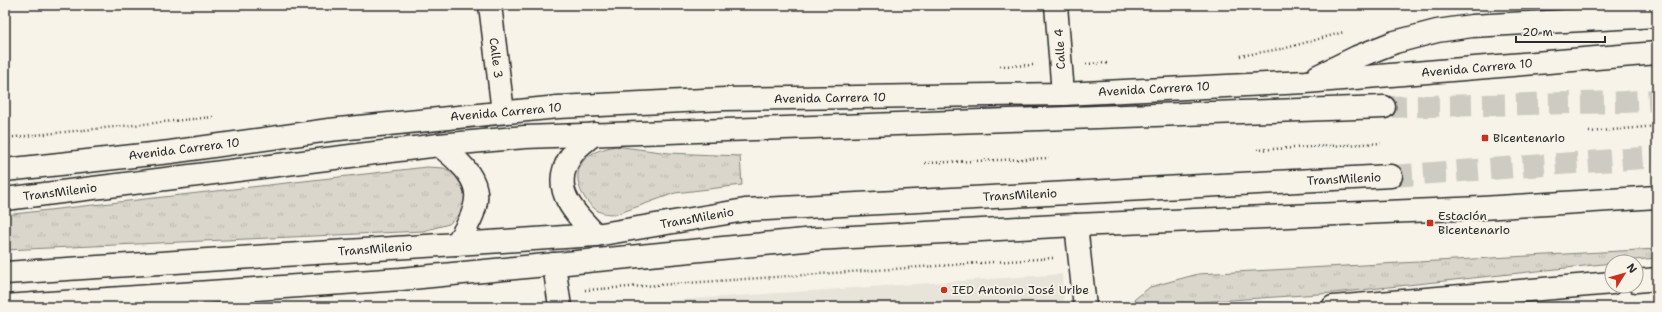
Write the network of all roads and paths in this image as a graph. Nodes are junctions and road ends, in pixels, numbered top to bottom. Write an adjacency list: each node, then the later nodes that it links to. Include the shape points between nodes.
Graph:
1 (490, 5): 8 (main road, Calle 3)
2 (1056, 5): 6 (main road, Calle 4)
3 (1657, 16): 5 (main road, via 1472,26 1437,31 1395,42)
4 (1657, 53): 5 (main road, Avenida Carrera 10)
5 (1306, 82): 6 (main road, Avenida Carrera 10)
6 (1062, 94): 8 (main road, Avenida Carrera 10, via 725,100 558,107)
7 (1384, 107): 11 (main road, TransMilenio)
8 (503, 112): 17 (main road, Avenida Carrera 10, via 329,130 170,152)
9 (1657, 126): 10 (path)
10 (1589, 132)
11 (594, 134): 13 (main road, TransMilenio); 22 (main road, via 573,153 563,172 562,186 568,204)
12 (1381, 143): 14 (path)
13 (440, 145): 20 (main road, TransMilenio); 23 (main road, via 460,161 471,175 476,190 472,218)
14 (1257, 150)
15 (1049, 158): 16 (path)
16 (925, 162)
17 (5, 170)
18 (1391, 176): 22 (main road, TransMilenio, via 745,210)
19 (1657, 197): 21 (main road, via 1474,208)
20 (5, 199)
21 (1076, 225): 24 (main road); 25 (main road, via 815,239)
22 (596, 235): 23 (main road, TransMilenio)
23 (456, 244): 26 (main road, TransMilenio)
24 (1080, 256): 31 (path); 35 (main road)
25 (554, 264): 30 (main road); 31 (main road)
26 (5, 273)
27 (1657, 279): 28 (main road)
28 (1644, 280)
29 (1604, 284): 36 (main road)
30 (244, 298): 32 (main road)
31 (559, 300)
32 (114, 303): 33 (main road)
33 (44, 305): 34 (main road)
34 (5, 306)
35 (1085, 307)
36 (1334, 307)

